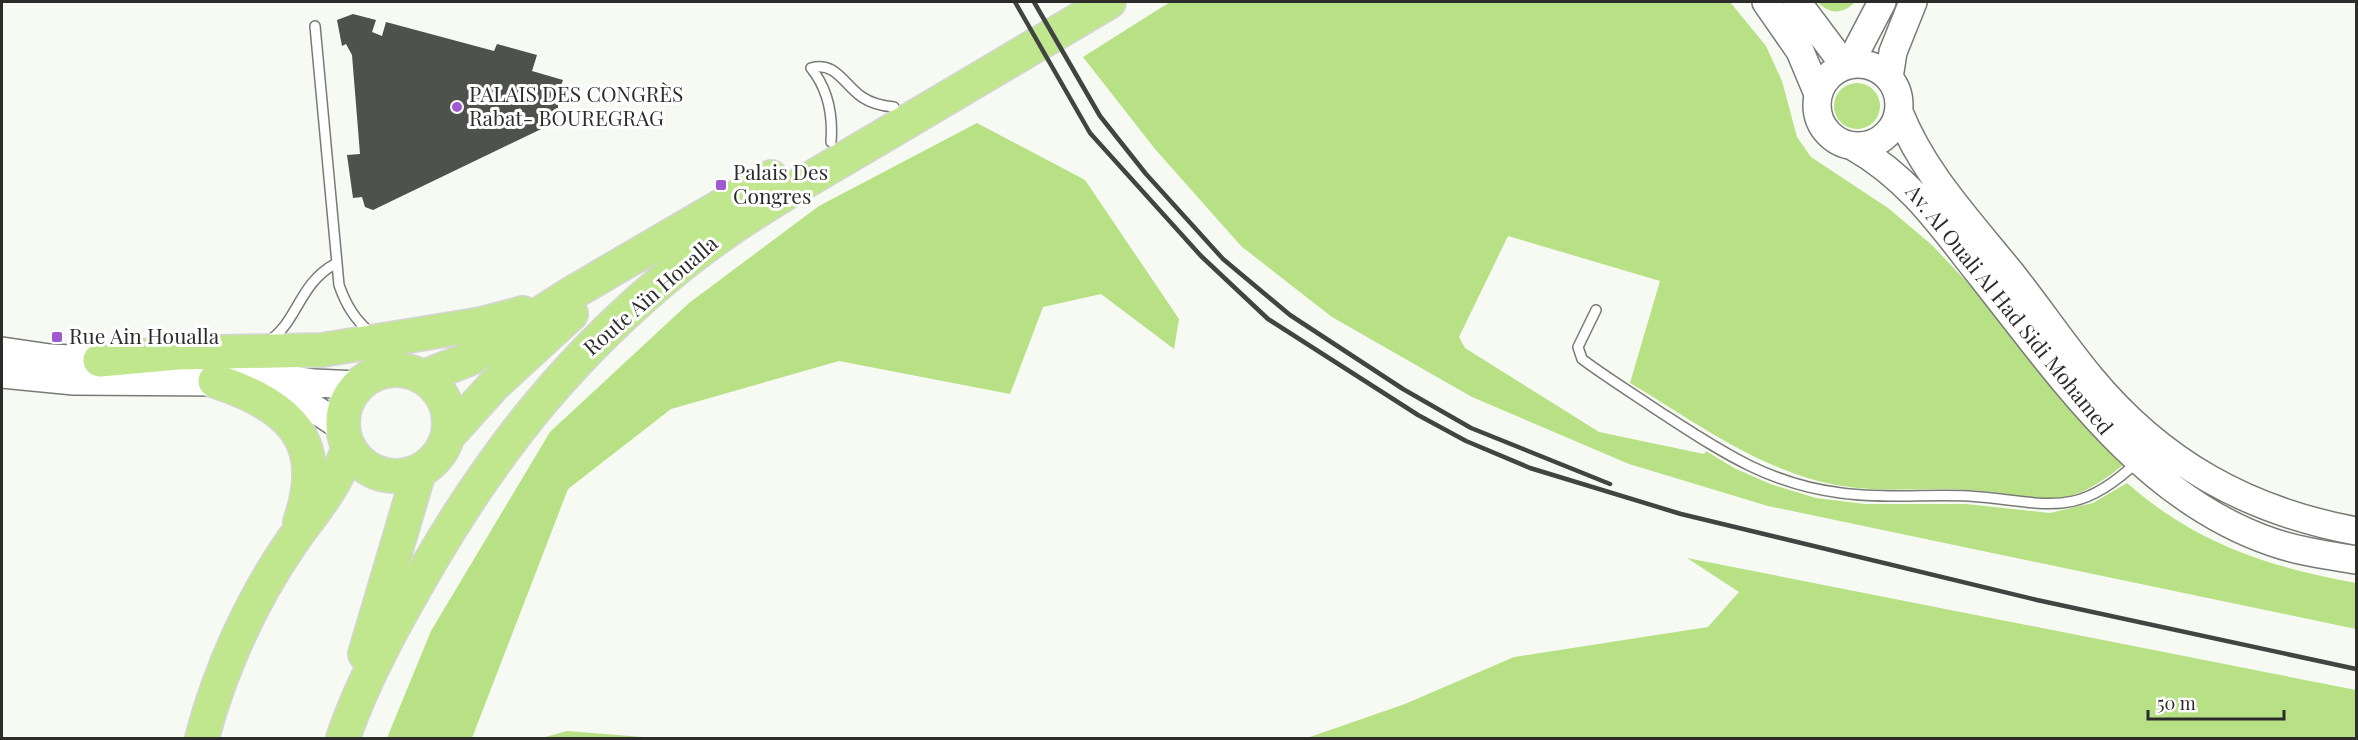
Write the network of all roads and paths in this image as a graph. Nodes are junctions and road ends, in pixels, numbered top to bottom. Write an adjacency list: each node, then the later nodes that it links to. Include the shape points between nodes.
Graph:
1 (1081, 2): 11 (highway, Route Aïn Houalla)
2 (1109, 2): 15 (highway, Route Aïn Houalla)
3 (1766, 2): 10 (street, via 1800,51)
4 (1797, 2): 8 (street)
5 (1882, 2): 8 (street)
6 (1913, 2): 9 (street, via 1895,45)
7 (315, 26): 16 (lane)
8 (1847, 65): 9 (street, via 1863,64); 10 (street, via 1829,77)
9 (1889, 78): 12 (street, via 1896,88)
10 (1818, 94): 14 (street, via 1820,123 1840,143)
11 (894, 107): 13 (highway, Route Aïn Houalla); 13 (lane, via 860,96 830,68 811,68 831,114)
12 (1899, 112): 14 (street, via 1885,136); 31 (street, Av. Al Ouali Al Had Sidi Mohamed, via 1926,167 2091,378 2137,426 2185,464 2238,495 2312,522)
13 (831, 142): 17 (highway, Route Aïn Houalla)
14 (1854, 147): 29 (street, Av. Al Ouali Al Had Sidi Mohamed, via 1878,160 1915,193 2066,384 2112,438)
15 (797, 187): 27 (highway, via 685,241 596,296 519,359); 34 (highway, Route Aïn Houalla, via 718,237 655,288 585,352 530,413 486,470 445,536 411,596)
16 (335, 264): 19 (lane, via 344,302); 21 (lane, via 310,283 271,340)
17 (574, 292): 19 (highway, via 506,318); 24 (highway, Route Aïn Houalla, via 469,359)
18 (1596, 310): 29 (lane, via 1578,347 1582,359 1725,455 1789,483 1871,496 1958,496 2049,505 2096,494)
19 (381, 342): 21 (highway, via 322,350)
20 (2, 351): 22 (street)
21 (246, 351): 22 (highway)
22 (100, 360): 26 (street, via 203,366 314,383)
23 (2, 374): 25 (street, via 65,381)
24 (423, 377): 26 (highway, via 389,370); 27 (highway, via 445,403)
25 (215, 381): 28 (street, via 291,397 309,405); 32 (highway, via 276,410 303,441 311,481)
26 (358, 385): 28 (highway, via 345,404)
27 (447, 437): 30 (highway, via 437,458)
28 (345, 438): 30 (highway, via 364,466 385,476); 32 (highway, via 332,489)
29 (2138, 460): 33 (street, Av. Al Ouali Al Had Sidi Mohamed, via 2206,510 2244,531 2297,550)
30 (419, 472): 34 (highway, via 369,640)
31 (2356, 531)
32 (292, 542): 35 (highway, via 256,602 222,674)
33 (2356, 560)
34 (349, 730)
35 (202, 738)

